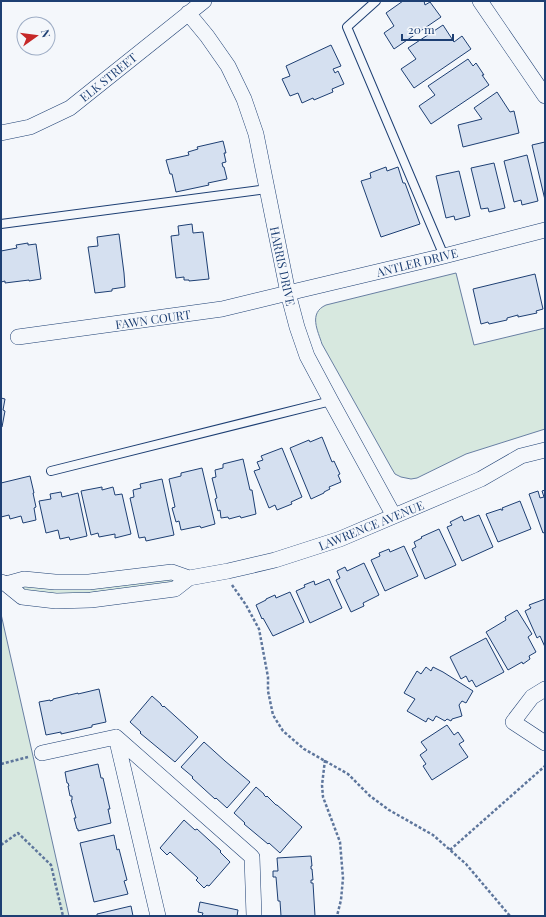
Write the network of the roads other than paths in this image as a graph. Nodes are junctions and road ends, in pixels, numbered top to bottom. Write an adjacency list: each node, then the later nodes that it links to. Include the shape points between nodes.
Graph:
1 (204, 1): 4 (street, ELK STREET)
2 (376, 1): 10 (lane, via 347,27)
3 (480, 1): 5 (street)
4 (188, 13): 6 (street, ELK STREET, via 70,108 30,127); 7 (street, HARRIS DRIVE, via 228,66 244,99 256,134)
5 (545, 96)
6 (1, 133)
7 (267, 189): 8 (lane); 11 (street, HARRIS DRIVE)
8 (1, 224)
9 (545, 230): 10 (street, ANTLER DRIVE)
10 (444, 256): 11 (street, ANTLER DRIVE)
11 (288, 293): 12 (street, FAWN COURT, via 222,309); 13 (street, HARRIS DRIVE, via 307,356)
12 (18, 338)
13 (331, 401): 15 (lane); 16 (street, HARRIS DRIVE)
14 (545, 450): 16 (street, LAWRENCE AVENUE, via 521,456 481,478)
15 (52, 470)
16 (394, 516): 17 (street, LAWRENCE AVENUE, via 340,539 275,560 189,578 175,589 91,600 56,601 22,597)
17 (4, 583)
18 (545, 689): 20 (street, via 532,697 513,722)
19 (116, 737): 21 (street); 22 (street); 23 (street, via 252,857)
20 (545, 743)
21 (42, 754)
22 (158, 916)
23 (254, 916)

